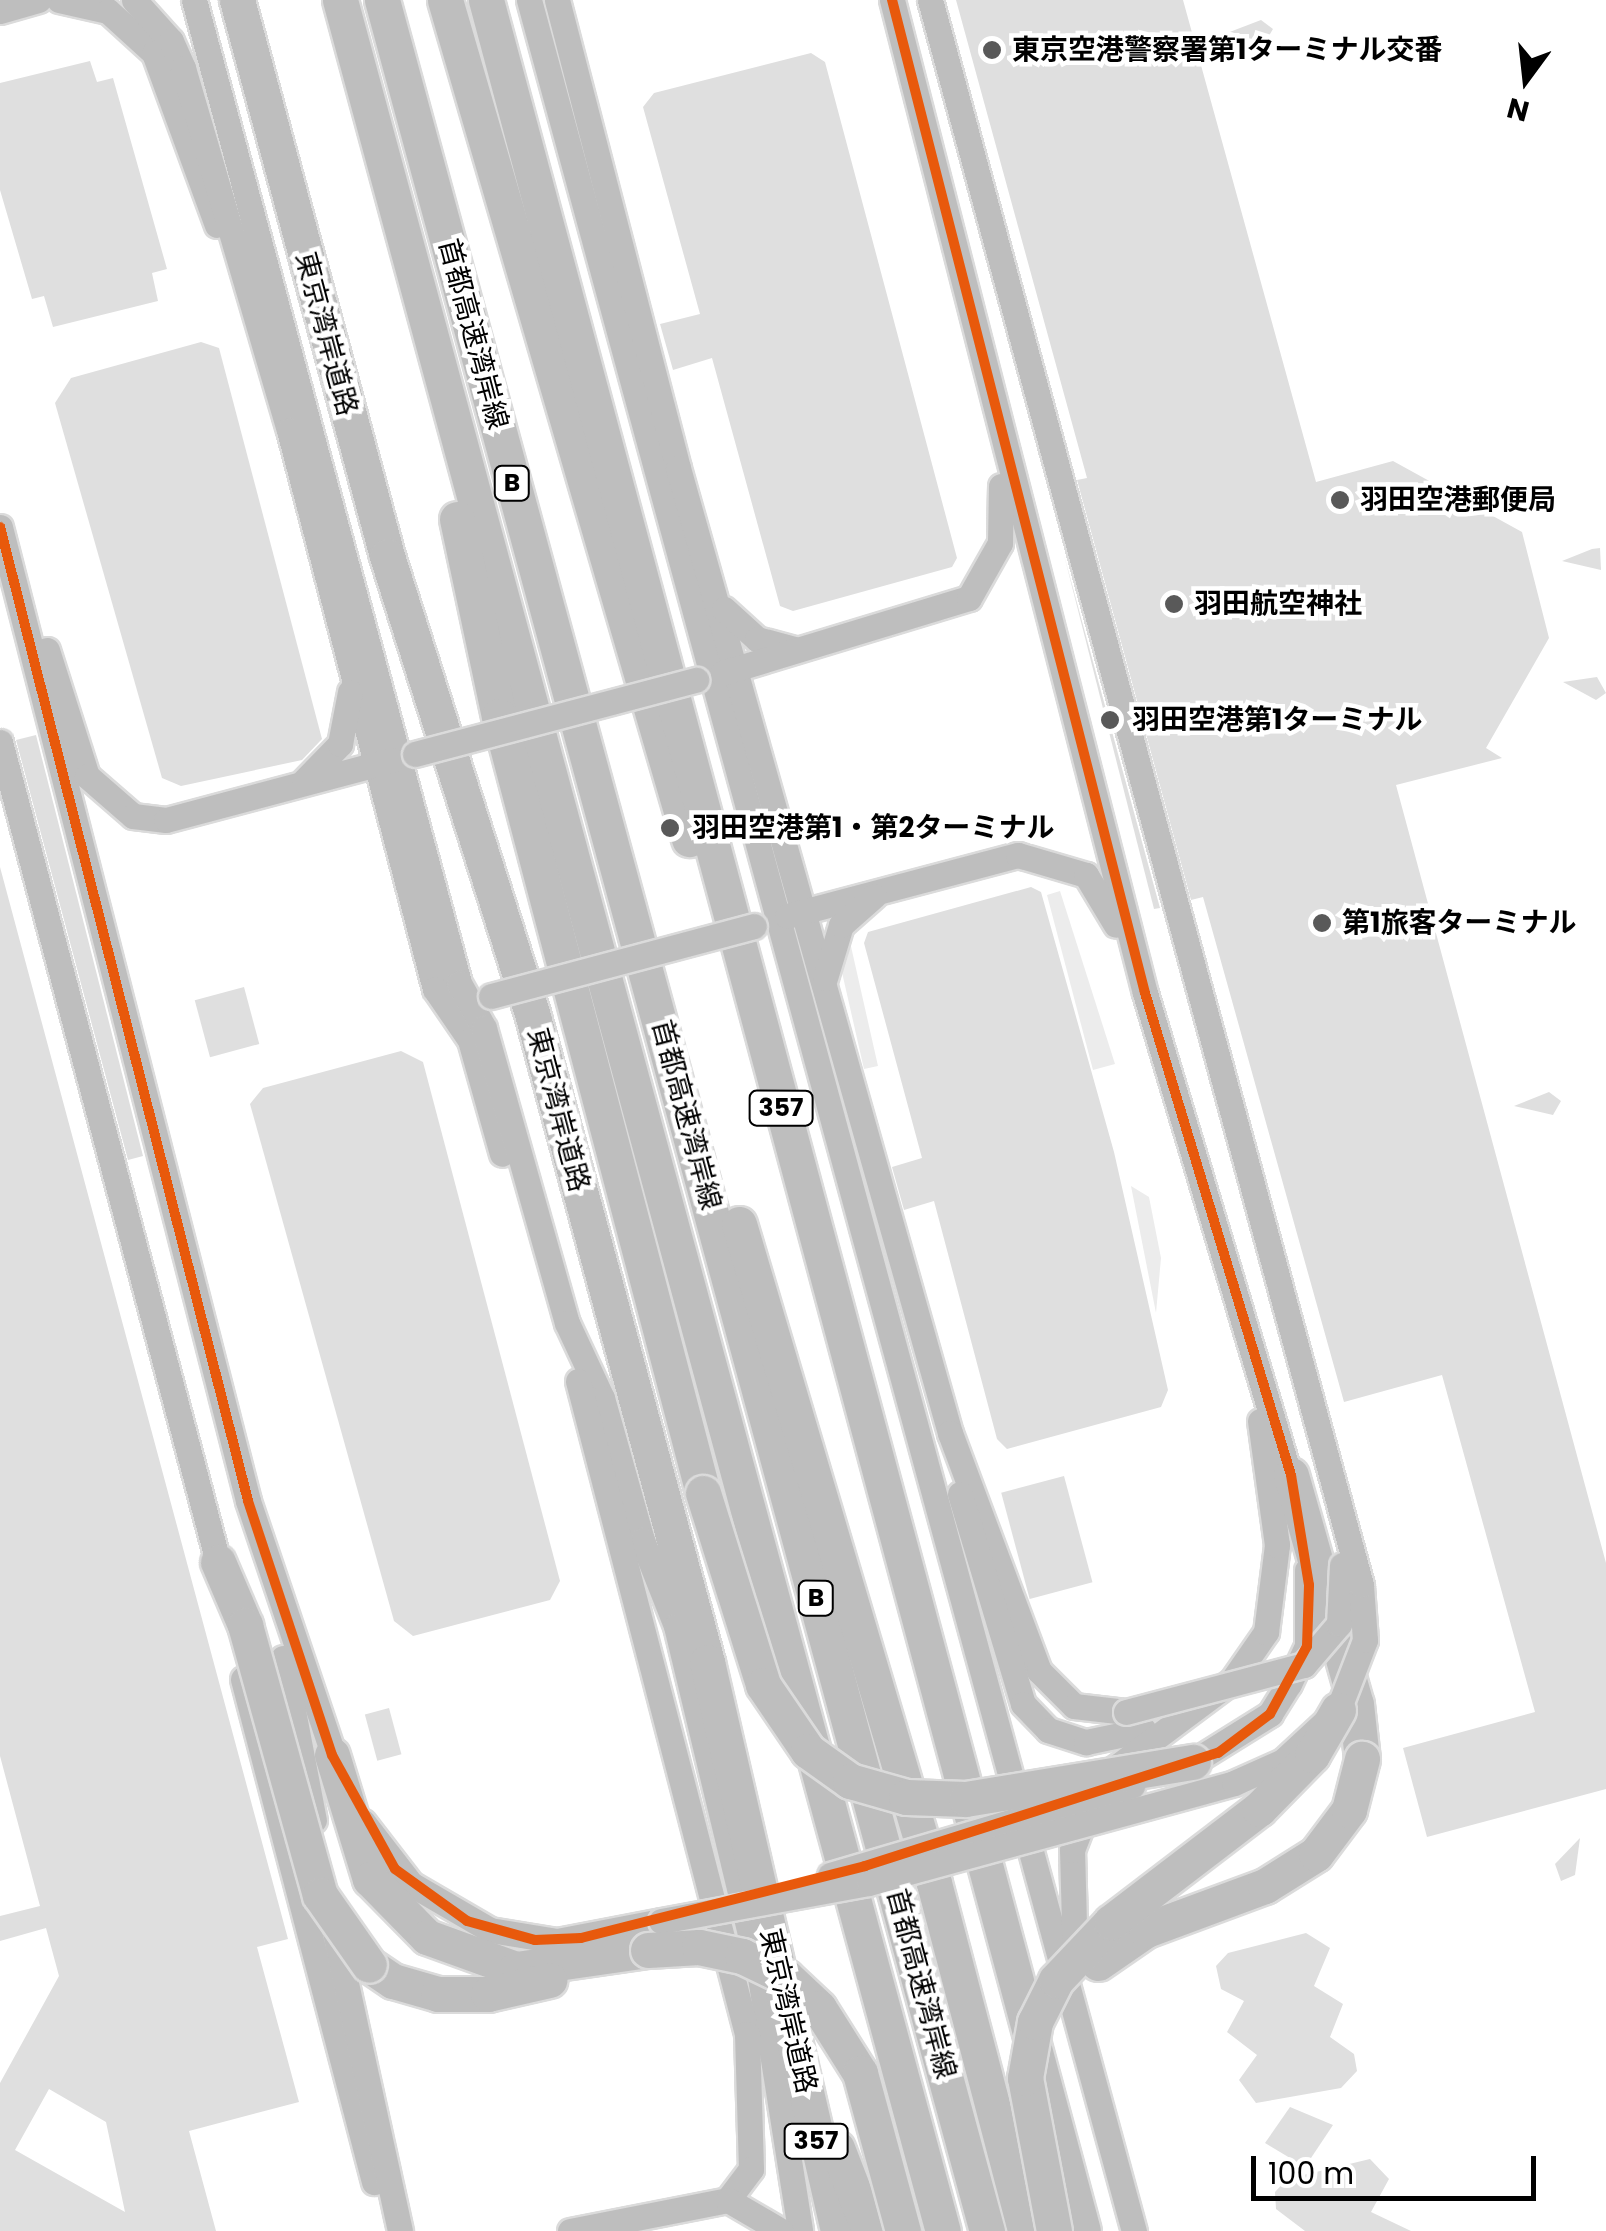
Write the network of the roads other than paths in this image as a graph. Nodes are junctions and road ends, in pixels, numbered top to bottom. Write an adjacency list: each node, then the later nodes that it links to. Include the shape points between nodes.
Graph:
1 (38, 0): 14 (street)
2 (59, 0): 16 (street, via 108,11 154,53 201,198)
3 (134, 0): 16 (street, via 172,41 183,68)
4 (194, 0): 25 (street)
5 (237, 0): 47 (highway, 東京湾岸道路 / 357, via 387,556 538,1036 707,1662)
6 (340, 0): 15 (highway, 首都高速湾岸線 / B)
7 (382, 0): 29 (highway, 首都高速湾岸線 / B)
8 (445, 0): 33 (highway, via 707,898)
9 (486, 0): 33 (highway, 357)
10 (529, 0): 22 (street)
11 (557, 0): 20 (street)
12 (888, 0): 17 (street)
13 (930, 0): 37 (street, bridge)
14 (0, 11)
15 (360, 74): 43 (highway, bridge, via 378,223 703,1493 763,1685 808,1750 850,1780 906,1797 966,1799); 58 (highway, 首都高速湾岸線 / B)
16 (235, 255): 23 (street, via 289,430)
17 (997, 426): 21 (street, via 1000,544 969,598); 31 (street)
18 (0, 527): 19 (street)
19 (14, 580): 26 (street, via 50,658 87,776 116,807 166,820); 38 (street, via 102,953)
20 (718, 599): 21 (street, via 757,640); 22 (street)
21 (800, 650): 22 (street)
22 (715, 674): 25 (street, bridge); 28 (street)
23 (351, 678): 25 (street); 26 (street, via 340,744)
24 (0, 742): 39 (street, bridge)
25 (396, 759): 26 (street); 32 (street); 48 (street, via 435,989 470,1040 550,1324 586,1403 752,2061 751,2168)
26 (296, 786)
27 (882, 890): 28 (street); 30 (street, via 841,925); 31 (street, via 1018,855 1041,856 1086,874 1098,889)
28 (778, 919): 30 (street); 32 (street, bridge); 46 (street)
29 (645, 966): 59 (highway, 首都高速湾岸線 / B); 60 (highway, via 674,1017 824,1497)
30 (824, 993): 35 (street)
31 (1145, 993): 34 (street)
32 (479, 999): 54 (street, via 567,1323 602,1398 642,1540 676,1626 759,1971)
33 (757, 1014): 49 (highway, 357)
34 (1251, 1356): 36 (street); 41 (street, via 1278,1545 1276,1600 1252,1657)
35 (950, 1433): 37 (street, bridge, via 1039,1671 1074,1706 1126,1712 1271,1677 1318,1654 1339,1624 1346,1584); 41 (street, via 1002,1645 1034,1719 1068,1738 1105,1742)
36 (1291, 1475): 43 (street, via 1309,1585 1307,1646 1270,1714); 49 (highway, bridge, via 1356,1704 1362,1759 1349,1810 1316,1854 1264,1886 1125,1941 1070,1995 1044,2076)
37 (1332, 1491): 40 (street, bridge, via 1361,1585 1365,1640)
38 (255, 1520): 42 (street); 51 (street)
39 (218, 1562): 45 (highway, bridge, via 245,1625 320,1896 369,1965 417,1990 464,1996 511,1990); 50 (street, bridge)
40 (1338, 1710): 44 (street, bridge, via 1284,1760 1234,1783); 49 (highway, bridge, via 1312,1754 1259,1809 1112,1922 1056,1980 1036,2022 1025,2078 1028,2124)
41 (1182, 1718): 46 (street, via 1116,1760 1084,1808 1068,1883)
42 (332, 1755): 44 (street, via 395,1869 446,1910 519,1937); 45 (highway, via 370,1880 411,1925 450,1951 500,1967)
43 (1193, 1762): 44 (street, bridge)
44 (655, 1936): 45 (highway); 57 (highway, bridge, via 742,1956 786,1978 819,2008 860,2073)
45 (587, 1964)
46 (1073, 1987): 61 (street)
47 (797, 2050): 55 (highway, 東京湾岸道路 / 357); 56 (highway)
48 (728, 2200): 52 (street); 53 (street)
49 (1071, 2228)
50 (390, 2231)
51 (400, 2231)
52 (570, 2231)
53 (781, 2231)
54 (800, 2231)
55 (838, 2231)
56 (869, 2231)
57 (902, 2231)
58 (943, 2231)
59 (987, 2231)
60 (1025, 2231)
61 (1134, 2231)

